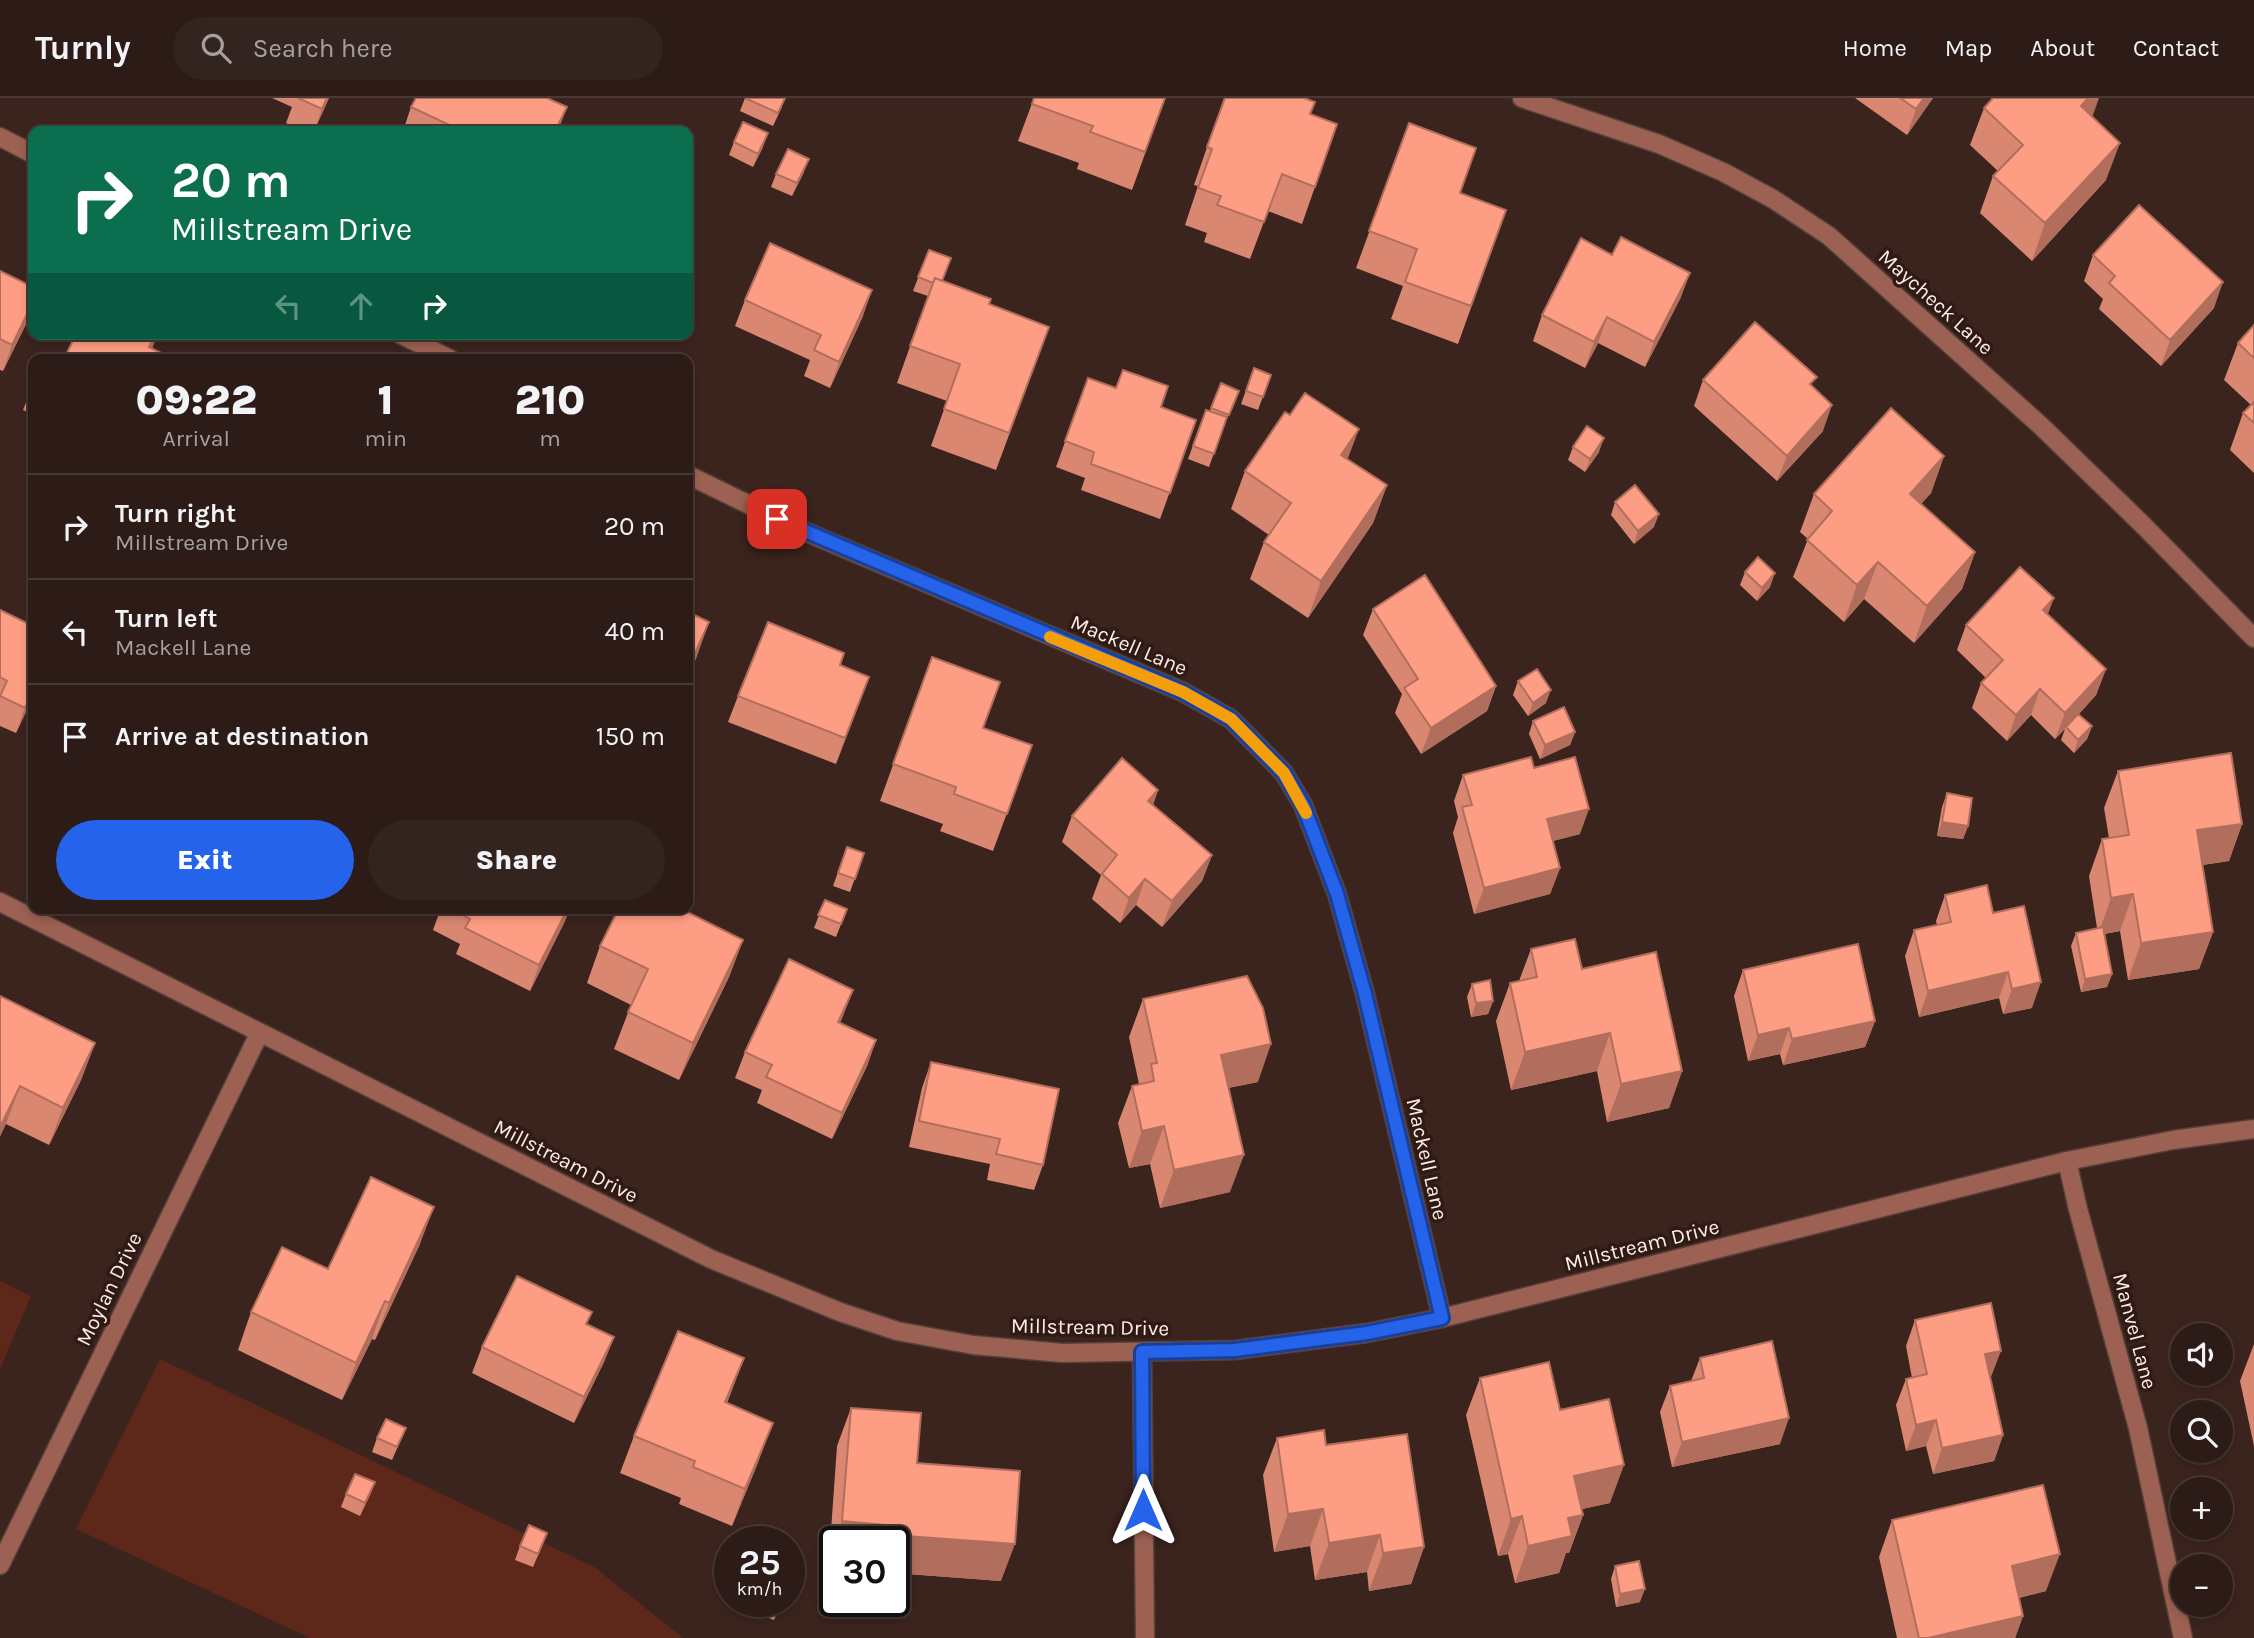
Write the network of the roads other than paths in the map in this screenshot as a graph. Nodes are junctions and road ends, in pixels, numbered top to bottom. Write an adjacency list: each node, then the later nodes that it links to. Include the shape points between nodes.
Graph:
1 (1522, 98): 7 (street, Maycheck Lane, via 1659,144 1723,172 1829,236 2040,425)
2 (0, 137): 3 (street)
3 (28, 151)
4 (412, 340): 5 (street)
5 (440, 354)
6 (693, 477): 12 (street, Mackell Lane, via 799,529 1183,692 1231,719 1284,773 1303,805 1340,907)
7 (2254, 638)
8 (0, 902): 9 (street, Millstream Drive)
9 (259, 1034): 13 (street, Millstream Drive, via 711,1259 840,1312 897,1331 973,1345 1062,1353); 14 (street, Moylan Drive)
10 (2254, 1129): 11 (street, Millstream Drive)
11 (2067, 1161): 12 (street, Millstream Drive); 16 (street, Manvel Lane, via 2138,1428)
12 (1442, 1318): 13 (street, Millstream Drive, via 1235,1350)
13 (1142, 1352): 15 (street)
14 (0, 1565)
15 (1145, 1638)
16 (2183, 1638)

